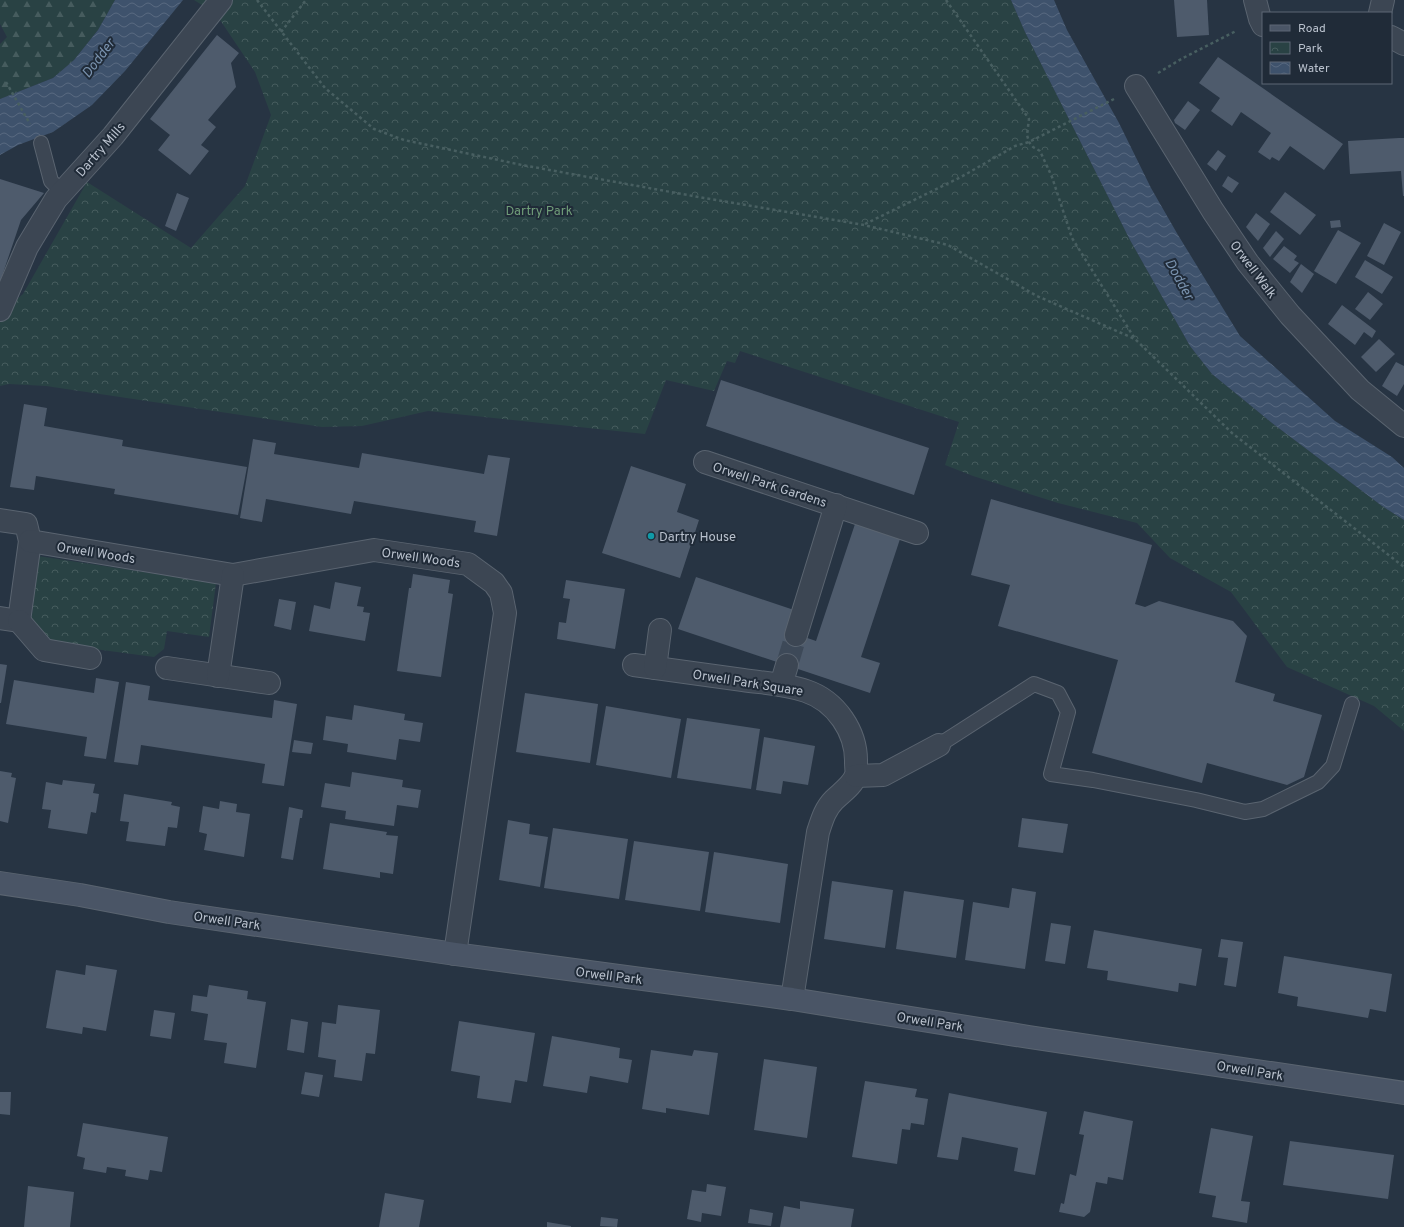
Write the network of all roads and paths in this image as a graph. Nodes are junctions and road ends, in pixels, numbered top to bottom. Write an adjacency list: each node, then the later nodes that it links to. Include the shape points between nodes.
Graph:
1 (221, 0): 16 (street, Dartry Mills, via 113,136)
2 (257, 0): 8 (path)
3 (306, 0): 8 (path)
4 (946, 0): 14 (path, via 1029,119)
5 (1383, 0): 6 (street)
6 (1380, 12)
7 (1259, 15): 12 (path)
8 (281, 32): 17 (path, via 325,88 374,129 404,140 522,165)
9 (1392, 38): 10 (street)
10 (1404, 44)
11 (6, 82): 15 (path)
12 (1136, 86): 20 (street, Orwell Walk, via 1248,263 1290,315 1360,390)
13 (1117, 97): 14 (path)
14 (1029, 142): 17 (path, via 1015,146 961,177); 19 (path, via 1040,151 1052,177 1072,238)
15 (41, 143): 16 (lane, via 51,181)
16 (62, 192): 18 (street, Dartry Mills, via 27,247)
17 (864, 225): 19 (path, via 948,245 1037,296)
18 (0, 310)
19 (1135, 339): 26 (path, via 1232,433)
20 (1404, 426)
21 (705, 462): 22 (street, Orwell Park Gardens)
22 (836, 505): 24 (street, Orwell Park Gardens); 30 (street, Orwell Park Gardens)
23 (0, 520): 25 (street, via 26,524)
24 (918, 532)
25 (30, 541): 27 (street, Orwell Woods); 28 (street)
26 (1404, 567)
27 (233, 575): 33 (street); 39 (street, Orwell Woods, via 374,550 468,564 494,584 500,593 505,613)
28 (9, 619): 31 (street, via 44,650)
29 (660, 630): 37 (street, Orwell Park Square, via 645,667 784,675 806,691 822,698 834,709 853,738)
30 (796, 635)
31 (90, 658)
32 (167, 668): 33 (street)
33 (218, 676): 34 (street)
34 (269, 683)
35 (1352, 704): 36 (lane, via 1333,766 1318,782 1263,809 1245,812 1196,800 1051,774 1068,712 1058,693 1034,684)
36 (940, 745): 37 (street, via 882,775)
37 (856, 776): 40 (street, via 824,813 818,832)
38 (0, 883): 39 (street, Orwell Park, via 169,912)
39 (454, 954): 40 (street, Orwell Park)
40 (792, 999): 41 (street, Orwell Park)
41 (1404, 1093)

